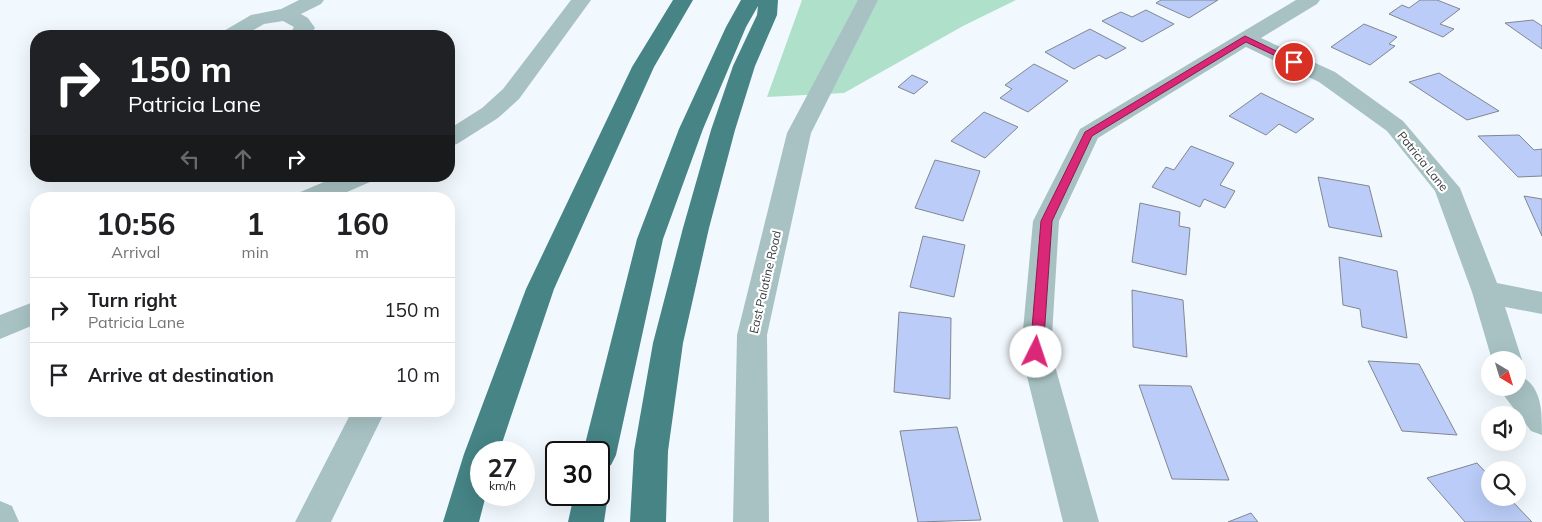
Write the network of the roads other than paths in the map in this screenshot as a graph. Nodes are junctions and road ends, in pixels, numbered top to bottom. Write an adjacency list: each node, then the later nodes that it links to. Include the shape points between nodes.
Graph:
1 (314, 0): 8 (street)
2 (581, 0): 12 (street, via 510,94 490,113)
3 (683, 0): 23 (highway, via 643,68 540,289)
4 (751, 0): 24 (highway, via 691,129 650,239)
5 (768, 0): 32 (highway, via 767,14 744,66 723,130 668,343 652,450)
6 (868, 0): 33 (street, East Palatine Road, via 799,133 752,335)
7 (1310, 0): 11 (street)
8 (286, 14): 9 (street, via 258,19); 10 (street, via 301,22)
9 (239, 30)
10 (303, 30)
11 (1245, 39): 15 (street, Patricia Lane, via 1327,77 1395,126 1447,188); 34 (street, via 1088,134 1046,221 1036,352)
12 (455, 135)
13 (346, 182): 14 (street)
14 (323, 192)
15 (1486, 292): 16 (street); 19 (street, Patricia Lane)
16 (1542, 303)
17 (30, 314): 18 (street)
18 (0, 327)
19 (1504, 351)
20 (1522, 396): 22 (street)
21 (366, 417): 28 (street)
22 (1542, 420)
23 (485, 441)
24 (602, 441)
25 (470, 475): 29 (highway)
26 (470, 491): 30 (highway)
27 (589, 506): 31 (highway)
28 (313, 522)
29 (446, 522)
30 (461, 522)
31 (586, 522)
32 (648, 522)
33 (751, 522)
34 (1081, 522)

